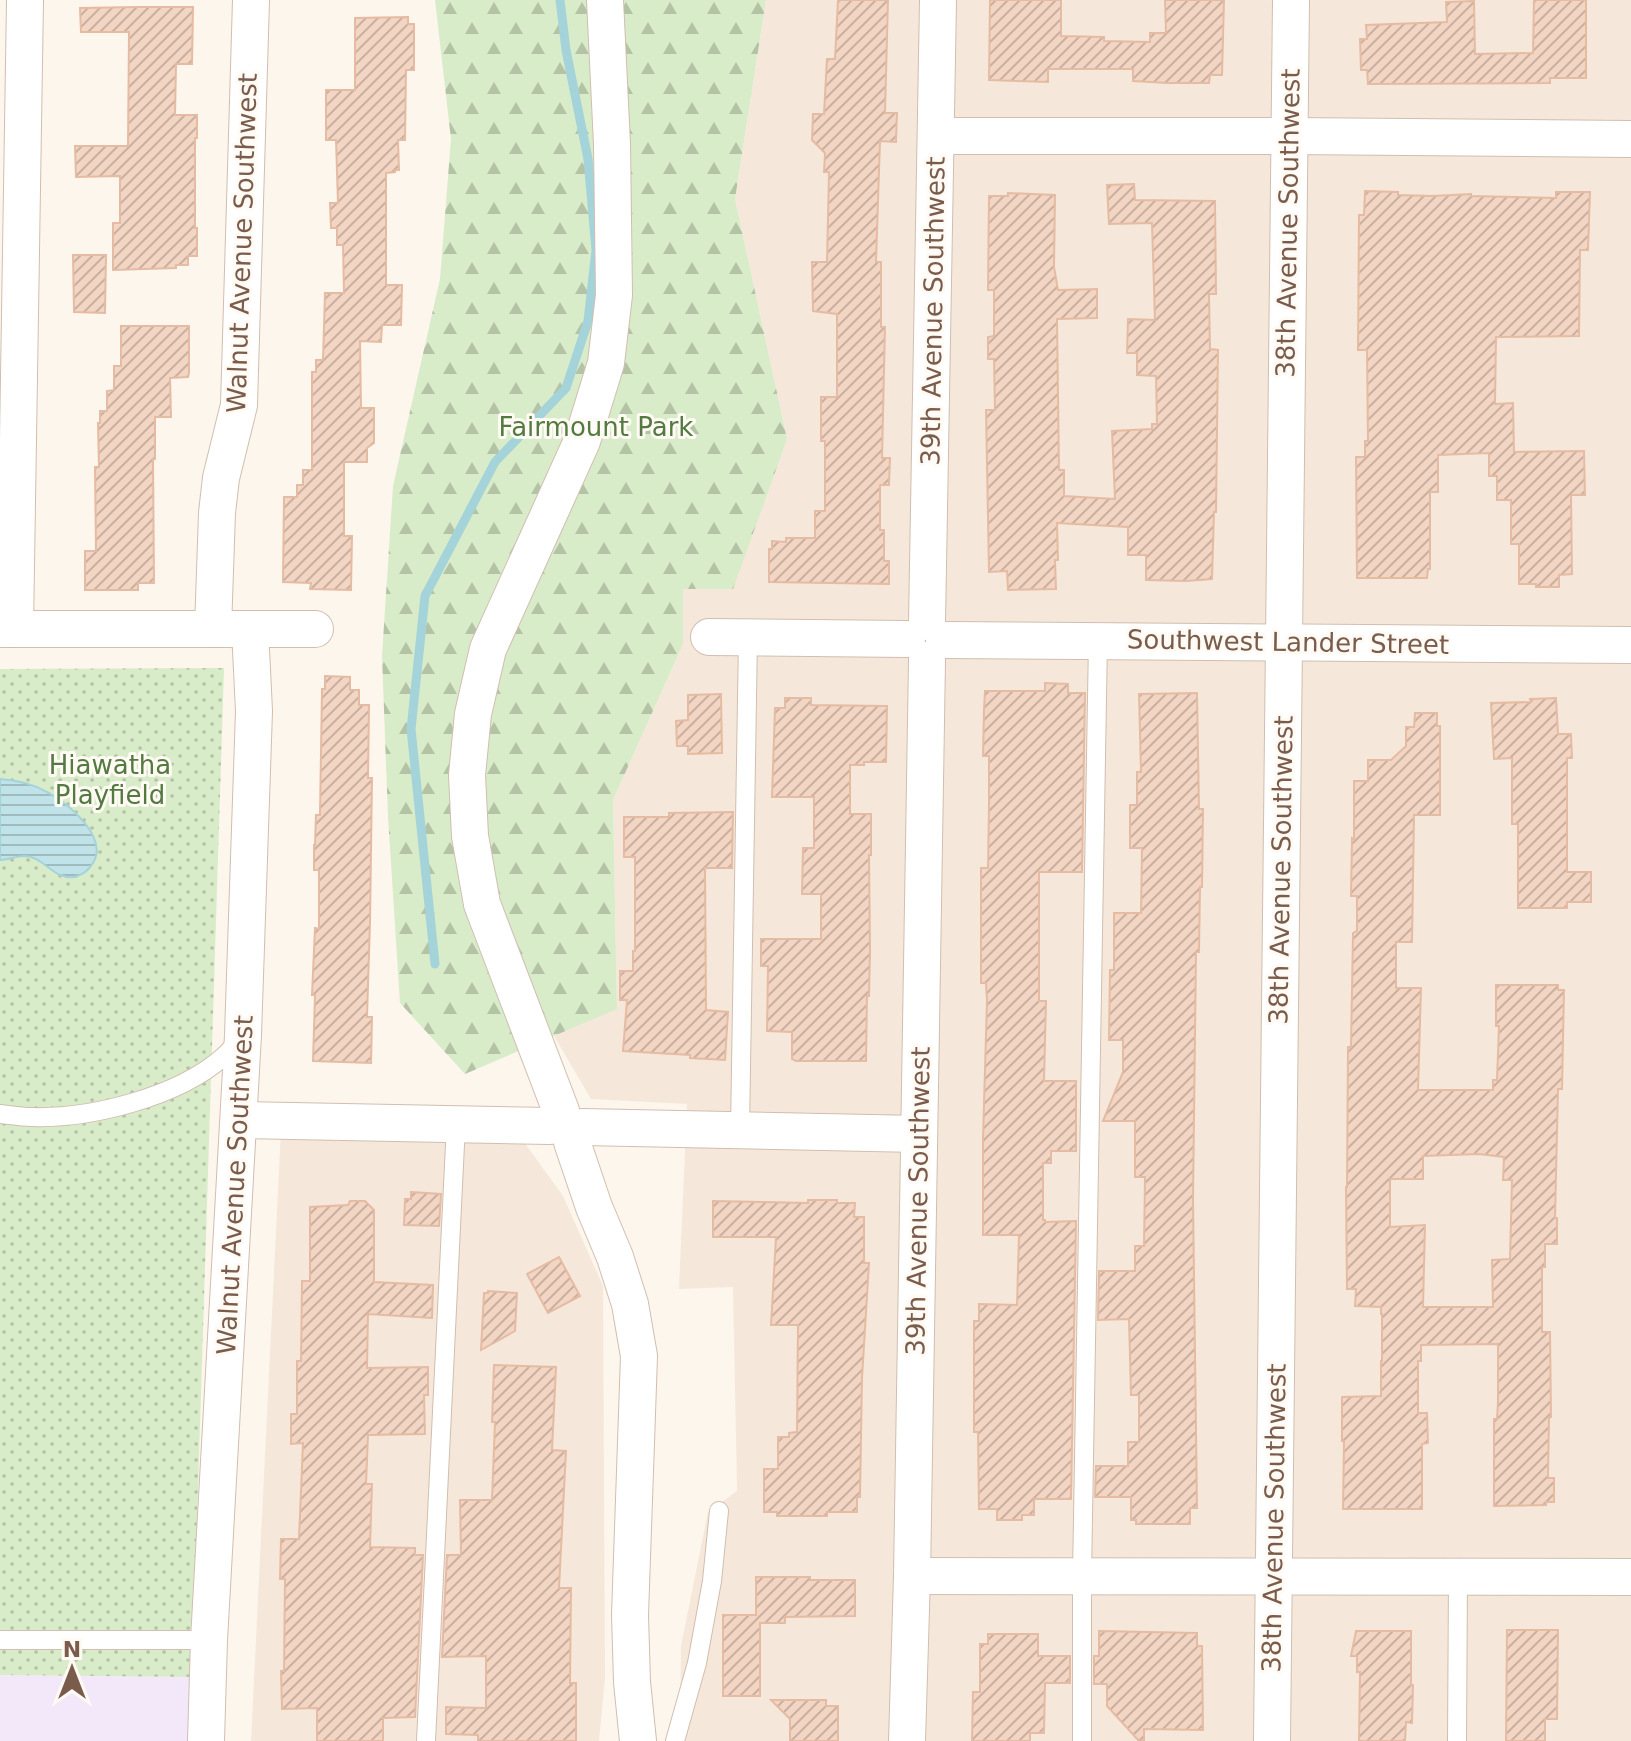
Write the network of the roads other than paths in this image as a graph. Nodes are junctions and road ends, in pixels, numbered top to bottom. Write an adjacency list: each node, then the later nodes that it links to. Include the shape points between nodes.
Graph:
1 (25, 0): 9 (street)
2 (251, 0): 10 (street, Walnut Avenue Southwest, via 239,405 221,478)
3 (605, 0): 23 (street, via 614,295 606,363 582,441 488,649 473,714 467,775 470,836 482,904)
4 (938, 0): 6 (street, 39th Avenue Southwest)
5 (1291, 0): 7 (street, 38th Avenue Southwest)
6 (936, 136): 7 (street); 15 (street, 39th Avenue Southwest)
7 (1289, 136): 8 (street); 17 (street, 38th Avenue Southwest)
8 (1631, 139)
9 (8, 629): 10 (street)
10 (213, 629): 11 (street)
11 (250, 629): 12 (street); 19 (street, Walnut Avenue Southwest, via 254,711)
12 (315, 629)
13 (709, 637): 14 (street, Southwest Lander Street)
14 (748, 637): 15 (street, Southwest Lander Street); 24 (lane)
15 (926, 640): 16 (street, Southwest Lander Street); 25 (street, 39th Avenue Southwest)
16 (1098, 640): 17 (street, Southwest Lander Street); 28 (lane)
17 (1283, 642): 18 (street, Southwest Lander Street); 29 (street, 38th Avenue Southwest)
18 (1631, 645)
19 (243, 1035): 20 (lane, via 223,1058 145,1100 77,1114); 21 (street, Walnut Avenue Southwest)
20 (0, 1114)
21 (240, 1120): 22 (street); 33 (street, Walnut Avenue Southwest)
22 (456, 1124): 23 (street); 35 (lane)
23 (566, 1127): 24 (street); 36 (street, via 630,1304 639,1356 630,1615)
24 (740, 1130): 25 (street)
25 (919, 1134): 27 (street, 39th Avenue Southwest)
26 (719, 1511): 37 (lane, via 697,1663)
27 (912, 1576): 28 (street); 38 (street, 39th Avenue Southwest)
28 (1082, 1576): 29 (street); 39 (lane)
29 (1274, 1576): 30 (street); 40 (street, 38th Avenue Southwest)
30 (1458, 1577): 31 (street); 41 (lane)
31 (1631, 1577)
32 (0, 1640): 33 (lane)
33 (209, 1640): 34 (street, Walnut Avenue Southwest)
34 (206, 1741)
35 (426, 1741)
36 (638, 1741)
37 (675, 1741)
38 (907, 1741)
39 (1082, 1741)
40 (1272, 1741)
41 (1457, 1741)

